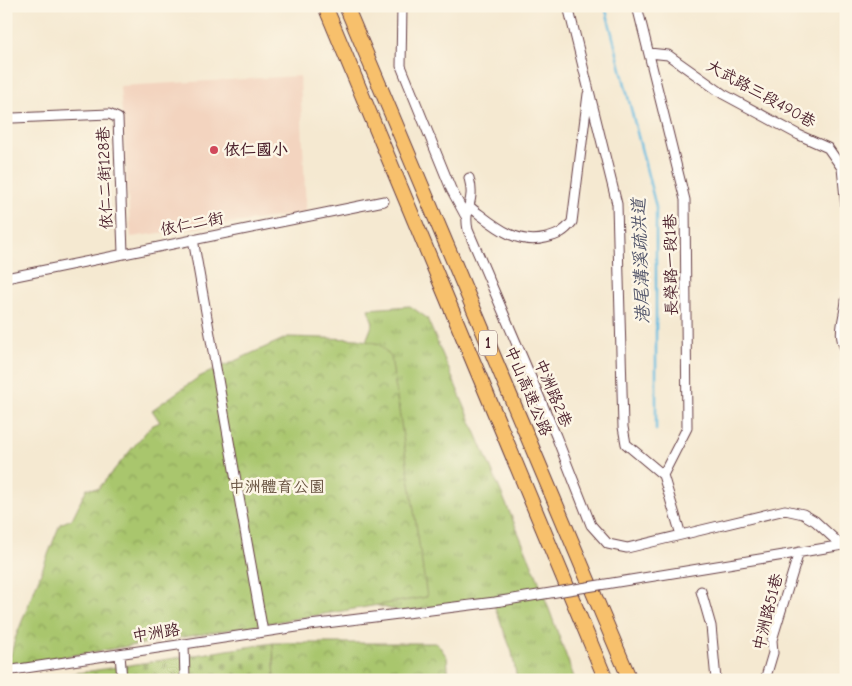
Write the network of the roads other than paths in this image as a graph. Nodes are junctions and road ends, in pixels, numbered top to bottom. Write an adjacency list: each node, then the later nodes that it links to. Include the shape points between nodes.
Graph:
1 (325, 6): 30 (highway, 1)
2 (346, 6): 31 (highway, 中山高速公路 / 1)
3 (402, 6): 13 (street, 中洲路2巷, via 401,66)
4 (568, 6): 7 (street)
5 (637, 6): 6 (street, 長榮路一段1巷)
6 (649, 53): 12 (street, 大武路三段490巷, via 668,55 723,94 828,148 842,168); 19 (street, 長榮路一段1巷, via 685,200 687,428)
7 (588, 89): 11 (street, via 572,222 566,231 537,240 516,238); 19 (street, via 617,204 626,444)
8 (13, 118): 15 (street, 依仁二街128巷, via 109,114 118,118)
9 (469, 178): 11 (street, via 473,193)
10 (384, 201): 14 (street, 依仁二街)
11 (470, 207): 13 (street)
12 (846, 208)
13 (465, 216): 20 (street, 中洲路2巷, via 590,525 608,544 627,548)
14 (193, 239): 15 (street, 依仁二街); 24 (street)
15 (123, 253): 16 (street, 依仁二街)
16 (6, 278)
17 (846, 300): 18 (street, via 841,321 841,342)
18 (846, 350)
19 (663, 475): 20 (street)
20 (681, 535): 21 (street, via 785,510 815,521)
21 (843, 545): 22 (street, 中洲路)
22 (799, 552): 24 (street, 中洲路, bridge, via 495,602); 33 (street, 中洲路51巷, via 772,640 773,653)
23 (701, 591): 32 (street, via 711,626)
24 (263, 632): 25 (street, 中洲路)
25 (184, 644): 26 (street, 中洲路); 29 (street)
26 (120, 654): 27 (street, 中洲路); 28 (street)
27 (6, 671)
28 (122, 680)
29 (185, 680)
30 (606, 680)
31 (630, 680)
32 (716, 680)
33 (765, 680)

